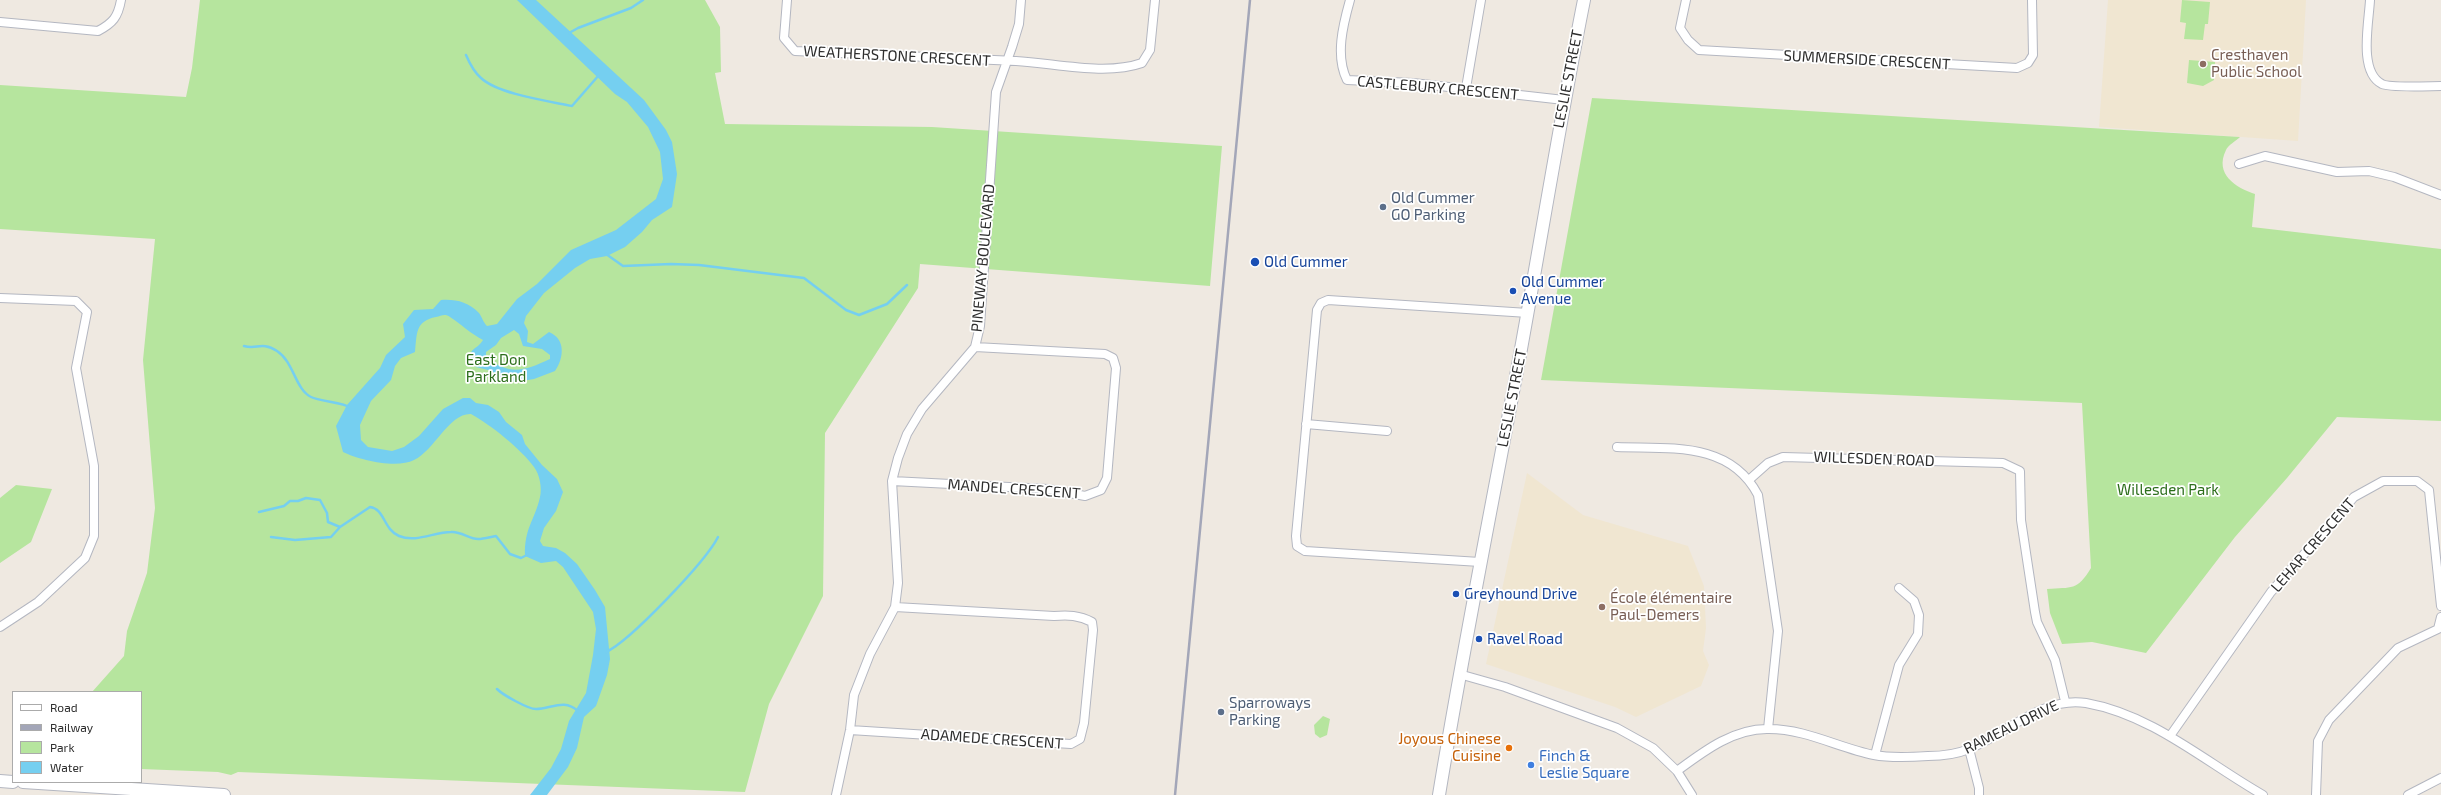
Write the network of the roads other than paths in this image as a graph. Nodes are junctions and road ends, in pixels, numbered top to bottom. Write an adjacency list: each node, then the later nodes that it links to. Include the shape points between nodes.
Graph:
1 (122, 0): 11 (street, via 119,14 111,24 98,30)
2 (787, 0): 12 (street, WEATHERSTONE CRESCENT, via 784,38 795,51)
3 (1021, 0): 12 (street, PINEWAY BOULEVARD, via 1019,24)
4 (1155, 0): 12 (street, WEATHERSTONE CRESCENT, via 1150,50 1142,63 1129,68)
5 (1350, 0): 14 (street, CASTLEBURY CRESCENT, via 1341,45 1341,68 1346,80)
6 (1481, 0): 14 (street)
7 (1584, 0): 15 (main road, LESLIE STREET)
8 (1686, 0): 9 (street, SUMMERSIDE CRESCENT, via 1680,28 1699,50 2017,68 2028,63 2033,56)
9 (2032, 0)
10 (2370, 0): 13 (street, via 2366,61 2372,76 2383,85)
11 (0, 22)
12 (1006, 61): 20 (street, PINEWAY BOULEVARD, via 996,92 980,326)
13 (2441, 86)
14 (1466, 88): 15 (street, CASTLEBURY CRESCENT)
15 (1564, 100): 19 (main road, LESLIE STREET)
16 (2239, 164): 17 (street, via 2266,156 2337,172 2369,171)
17 (2441, 194)
18 (0, 298): 31 (street, via 76,301 87,312 76,368 94,466 94,536 85,558 38,602)
19 (1528, 313): 21 (street, via 1335,301 1321,303 1317,310); 26 (main road, LESLIE STREET)
20 (975, 347): 25 (street, PINEWAY BOULEVARD, via 922,409 907,434); 25 (street, MANDEL CRESCENT, via 1105,354 1113,358 1116,368 1107,478 1101,490 1085,496 1048,489)
21 (1306, 424): 22 (street); 26 (street, via 1297,546 1306,551)
22 (1387, 431)
23 (1617, 447): 24 (street, via 1693,450 1724,459)
24 (1750, 479): 33 (street, WILLESDEN ROAD, via 1768,463 1783,457 2003,463 2020,471 2021,520 2036,617 2055,660); 34 (street, via 1758,496 1778,631)
25 (892, 482): 28 (street, PINEWAY BOULEVARD, via 898,583)
26 (1480, 562): 32 (main road, LESLIE STREET)
27 (1900, 588): 38 (street, via 1914,601 1919,615 1918,634 1899,665)
28 (894, 606): 35 (street, PINEWAY BOULEVARD, via 870,654 854,695); 35 (street, ADAMEDE CRESCENT, via 1071,615 1092,622 1084,723 1080,739 1071,744)
29 (2441, 606): 36 (street, LEHAR CRESCENT, via 2429,490 2417,481 2384,481 2354,497 2271,592)
30 (2441, 616): 50 (street, via 2438,629 2398,648 2329,720 2318,741)
31 (0, 627)
32 (1459, 674): 39 (street, via 1505,687 1618,728 1653,748); 44 (main road, LESLIE STREET)
33 (2064, 701): 36 (street, RAMEAU DRIVE, via 2109,708 2134,716); 37 (street, RAMEAU DRIVE, via 2017,722)
34 (1768, 729): 38 (street, RAMEAU DRIVE, via 1801,733); 39 (street, RAMEAU DRIVE, via 1720,742)
35 (850, 730): 46 (street, PINEWAY BOULEVARD)
36 (2170, 736): 49 (street, RAMEAU DRIVE)
37 (1969, 749): 38 (street, RAMEAU DRIVE, via 1928,756); 48 (street)
38 (1875, 755)
39 (1677, 771): 47 (street)
40 (2441, 778): 51 (street)
41 (0, 781): 42 (main road)
42 (12, 782)
43 (38, 783): 45 (main road)
44 (1438, 793)
45 (224, 795)
46 (836, 795)
47 (1692, 795)
48 (1979, 795)
49 (2263, 795)
50 (2316, 795)
51 (2408, 795)

